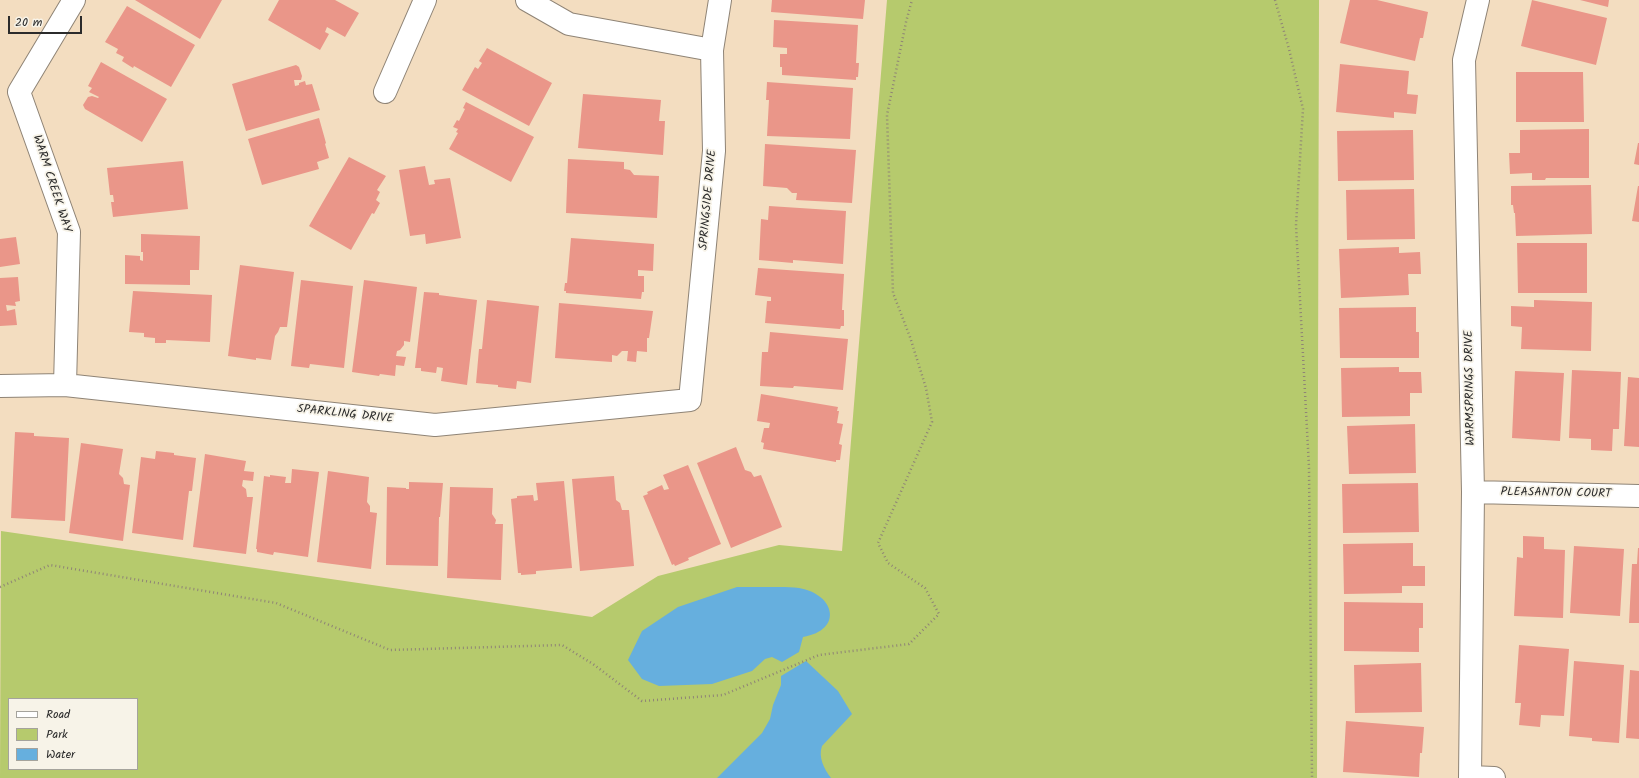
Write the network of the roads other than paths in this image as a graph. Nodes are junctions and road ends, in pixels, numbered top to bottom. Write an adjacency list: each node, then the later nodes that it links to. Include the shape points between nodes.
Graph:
1 (74, 0): 8 (street, WARM CREEK WAY, via 19,92 69,232)
2 (425, 0): 7 (street)
3 (527, 0): 6 (street, via 569,24)
4 (720, 0): 6 (street, SPRINGSIDE DRIVE)
5 (1478, 0): 11 (street, WARMSPRINGS DRIVE, via 1464,60)
6 (712, 50): 10 (street, SPRINGSIDE DRIVE, via 714,151)
7 (385, 92)
8 (65, 385): 9 (street, SPARKLING DRIVE); 10 (street, SPARKLING DRIVE, via 435,425)
9 (0, 386)
10 (690, 400)
11 (1473, 492): 12 (street, PLEASANTON COURT); 13 (street, WARMSPRINGS DRIVE)
12 (1639, 496)
13 (1470, 777): 14 (street)
14 (1494, 778)

